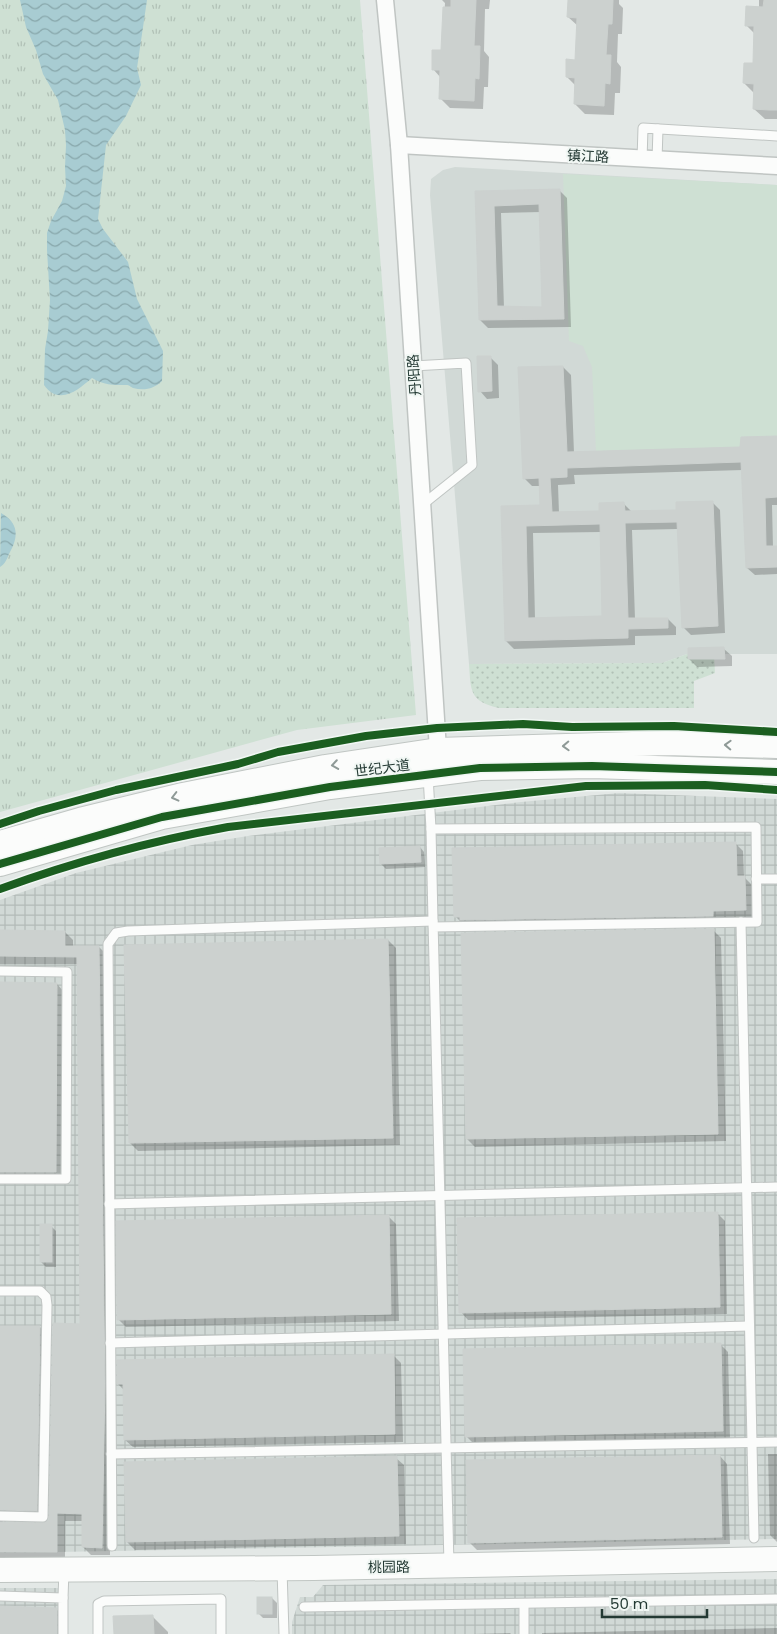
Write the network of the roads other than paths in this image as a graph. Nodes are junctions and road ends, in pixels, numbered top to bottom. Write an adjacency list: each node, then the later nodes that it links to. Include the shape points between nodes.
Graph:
1 (385, 0): 4 (street, 丹阳路)
2 (658, 129): 3 (lane); 5 (lane); 5 (lane, via 644,128)
3 (777, 136)
4 (399, 145): 5 (street, 镇江路); 7 (street, 丹阳路)
5 (650, 160): 6 (street, 镇江路)
6 (777, 166)
7 (413, 366): 8 (street, 丹阳路); 8 (lane, via 466,363 472,465)
8 (422, 505): 10 (street, 丹阳路)
9 (777, 746): 10 (street, 世纪大道, one-way to 10, via 666,743)
10 (438, 750): 14 (street, 世纪大道, one-way to 14, via 325,767 183,795 80,820)
11 (777, 772): 12 (street, 世纪大道, via 592,766 480,768)
12 (428, 774): 13 (lane); 14 (street, 世纪大道, via 330,787 162,817)
13 (431, 829): 15 (lane, via 756,827); 18 (lane)
14 (3, 853)
15 (756, 879): 16 (lane); 17 (lane, via 757,922)
16 (777, 879)
17 (741, 922): 18 (lane); 22 (lane)
18 (433, 924): 23 (lane); 24 (lane, via 116,933 108,944)
19 (0, 971): 20 (lane, via 67,972 66,1179)
20 (0, 1179)
21 (777, 1187): 22 (lane)
22 (746, 1188): 23 (lane); 26 (lane)
23 (440, 1196): 24 (lane); 27 (lane)
24 (109, 1204): 28 (lane)
25 (0, 1291): 33 (lane, via 40,1291 46,1297 47,1305 43,1517)
26 (750, 1326): 27 (lane); 29 (lane)
27 (444, 1334): 28 (lane); 31 (lane)
28 (110, 1342): 32 (lane)
29 (752, 1442): 30 (lane); 31 (lane); 34 (lane)
30 (777, 1442)
31 (446, 1448): 32 (lane); 37 (lane)
32 (111, 1454): 35 (lane)
33 (0, 1516)
34 (754, 1538)
35 (112, 1546)
36 (777, 1559): 37 (street, 桃园路)
37 (449, 1566): 38 (street, 桃园路)
38 (282, 1568): 40 (street, 桃园路); 49 (lane)
39 (0, 1570): 40 (street, 桃园路)
40 (64, 1570): 42 (lane)
41 (0, 1596): 42 (lane)
42 (64, 1598): 46 (lane)
43 (777, 1599): 44 (lane)
44 (524, 1604): 45 (lane); 50 (lane)
45 (304, 1607)
46 (63, 1634)
47 (98, 1634): 48 (lane, via 98,1604 104,1601 221,1599)
48 (221, 1634)
49 (284, 1634)
50 (524, 1634)

